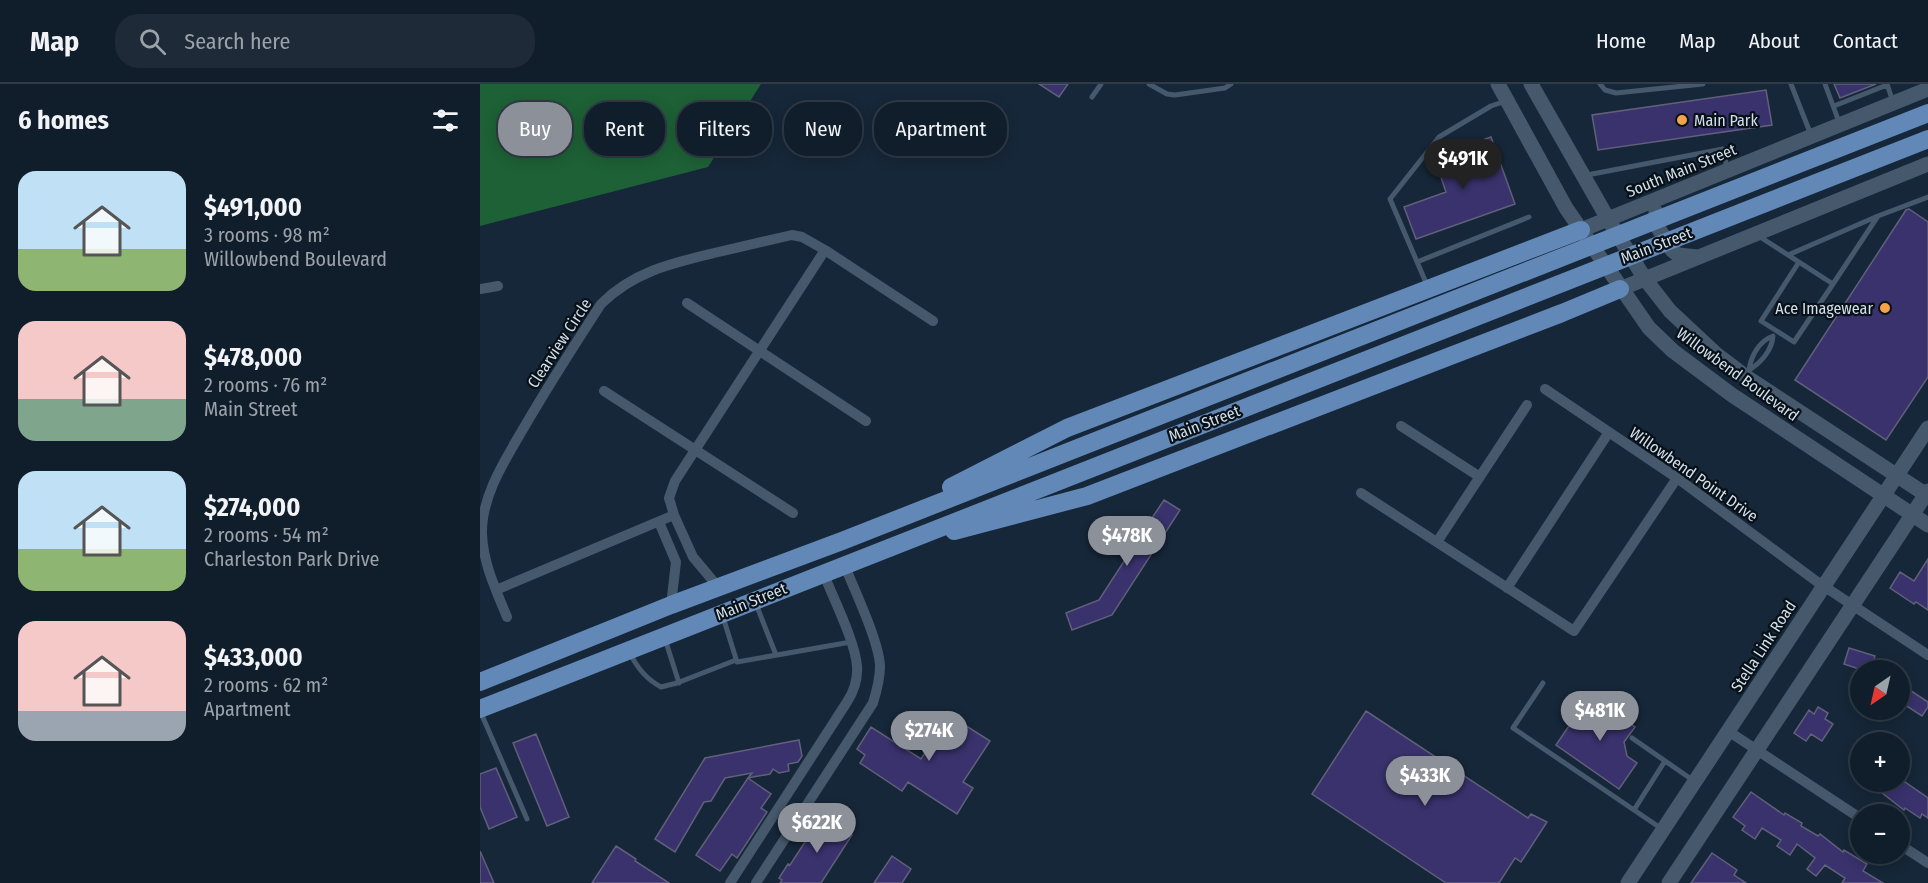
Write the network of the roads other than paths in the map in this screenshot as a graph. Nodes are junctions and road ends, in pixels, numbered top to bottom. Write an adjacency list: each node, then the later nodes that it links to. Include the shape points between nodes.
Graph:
1 (1101, 84): 12 (lane)
2 (1149, 84): 3 (lane, via 1175,95)
3 (1231, 84)
4 (1498, 84): 13 (main road, Willowbend Boulevard)
5 (1531, 84): 22 (main road, Willowbend Boulevard)
6 (1600, 84): 7 (lane, via 1616,93)
7 (1703, 84)
8 (1791, 84): 18 (lane)
9 (1826, 84): 15 (lane)
10 (1887, 85): 14 (lane); 15 (lane)
11 (1928, 89): 14 (main road, South Main Street)
12 (1092, 97)
13 (1507, 100): 28 (main road, Willowbend Boulevard); 34 (lane, via 1439,137 1390,199)
14 (1894, 103): 17 (main road, South Main Street)
15 (1834, 106): 17 (lane)
16 (1928, 113): 68 (highway, Main Street)
17 (1840, 125): 18 (main road, South Main Street)
18 (1812, 136): 21 (main road, South Main Street)
19 (1928, 139): 71 (highway, Main Street)
20 (1928, 164): 29 (main road)
21 (1728, 170): 22 (lane, via 1723,149); 23 (main road, South Main Street)
22 (1582, 176): 27 (main road, Willowbend Boulevard)
23 (1668, 194): 27 (main road, South Main Street); 33 (main road, via 1657,209 1655,223 1678,255)
24 (1928, 197): 25 (lane)
25 (1878, 216): 32 (lane); 37 (lane)
26 (1529, 217): 34 (lane)
27 (1608, 219): 28 (main road, South Main Street); 36 (main road, Willowbend Boulevard)
28 (1581, 230): 30 (highway); 41 (main road, Willowbend Boulevard)
29 (1755, 234): 32 (lane); 33 (main road)
30 (1530, 249): 40 (highway); 43 (highway, via 1548,257 1571,288)
31 (825, 250): 44 (street, Clearview Circle); 46 (street); 78 (street, Clearview Circle, via 792,235 675,262 613,291 542,396 492,488 482,532)
32 (1788, 255): 35 (lane)
33 (1700, 257): 36 (main road)
34 (1418, 262): 40 (lane)
35 (1799, 262): 37 (lane); 45 (lane, via 1761,321)
36 (1645, 279): 41 (main road); 47 (main road, Willowbend Boulevard, via 1670,311 1716,354)
37 (1833, 284): 45 (lane, via 1794,342)
38 (498, 286): 39 (street)
39 (480, 289)
40 (1429, 289): 68 (highway, via 1067,429)
41 (1620, 289): 43 (highway); 50 (main road, Willowbend Boulevard, via 1649,328)
42 (687, 303): 46 (street)
43 (1562, 314): 71 (highway, via 1087,496)
44 (933, 321)
45 (1775, 333): 47 (lane, via 1773,344); 47 (lane, via 1765,339 1750,360)
46 (759, 350): 52 (street); 56 (street)
47 (1747, 373): 50 (main road); 57 (main road, Willowbend Boulevard)
48 (1545, 389): 55 (street, Willowbend Point Drive)
49 (604, 391): 56 (street)
50 (1732, 395): 62 (main road, Willowbend Boulevard)
51 (1527, 405): 58 (street)
52 (866, 421)
53 (1401, 426): 58 (street)
54 (1928, 428): 57 (main road, Stella Link Road)
55 (1609, 432): 59 (street, Willowbend Point Drive); 77 (street)
56 (695, 450): 63 (street); 64 (street, via 669,498)
57 (1897, 475): 61 (main road, Willowbend Boulevard); 62 (main road, Stella Link Road)
58 (1480, 477): 69 (street)
59 (1677, 478): 75 (street, Willowbend Point Drive); 77 (street, via 1574,631)
60 (1361, 493): 69 (street)
61 (1927, 493): 65 (main road)
62 (1884, 496): 65 (main road, Willowbend Boulevard); 75 (main road, Stella Link Road)
63 (793, 513)
64 (674, 515): 66 (street); 70 (street)
65 (1912, 515): 67 (main road, Willowbend Boulevard); 81 (main road)
66 (659, 522): 72 (street); 78 (street)
67 (1928, 525)
68 (842, 541): 76 (highway, Main Street)
69 (1437, 542): 77 (street)
70 (688, 544): 72 (street); 76 (street, via 702,570)
71 (873, 553): 73 (highway, Main Street)
72 (672, 554): 80 (street, via 676,562)
73 (844, 564): 74 (highway, Main Street); 96 (street, via 880,664 873,703)
74 (823, 572): 79 (highway, Main Street); 85 (street)
75 (1824, 586): 81 (street, Willowbend Point Drive); 95 (main road, Stella Link Road)
76 (718, 588): 80 (highway, Main Street)
77 (1507, 588)
78 (496, 590): 83 (street, Clearview Circle)
79 (754, 600): 82 (highway, Main Street); 87 (lane)
80 (670, 605): 90 (highway, Main Street)
81 (1852, 605): 88 (street, Willowbend Point Drive); 98 (main road)
82 (721, 613): 84 (highway, Main Street); 89 (lane)
83 (507, 617)
84 (664, 636): 86 (highway, Main Street); 91 (lane)
85 (851, 642): 87 (lane); 94 (street, via 857,679)
86 (629, 650): 91 (lane, via 648,680 661,687); 93 (highway, Main Street)
87 (776, 655): 89 (lane)
88 (1928, 655)
89 (736, 660): 91 (lane)
90 (480, 682)
91 (679, 682)
92 (1543, 683): 101 (lane, via 1513,728)
93 (480, 710): 103 (lane)
94 (833, 725): 96 (street); 108 (street)
95 (1728, 731): 98 (street); 100 (main road, Stella Link Road)
96 (851, 737): 109 (street)
97 (1632, 738): 99 (lane)
98 (1756, 750): 102 (street); 110 (main road)
99 (1665, 761): 100 (lane); 101 (lane)
100 (1695, 782): 104 (main road, Stella Link Road)
101 (1634, 810): 104 (lane)
102 (1850, 811)
103 (526, 819)
104 (1663, 830): 107 (main road, Stella Link Road)
105 (1910, 851): 106 (street)
106 (1928, 863)
107 (1632, 882)
108 (730, 883)
109 (756, 883)
110 (1669, 883)

